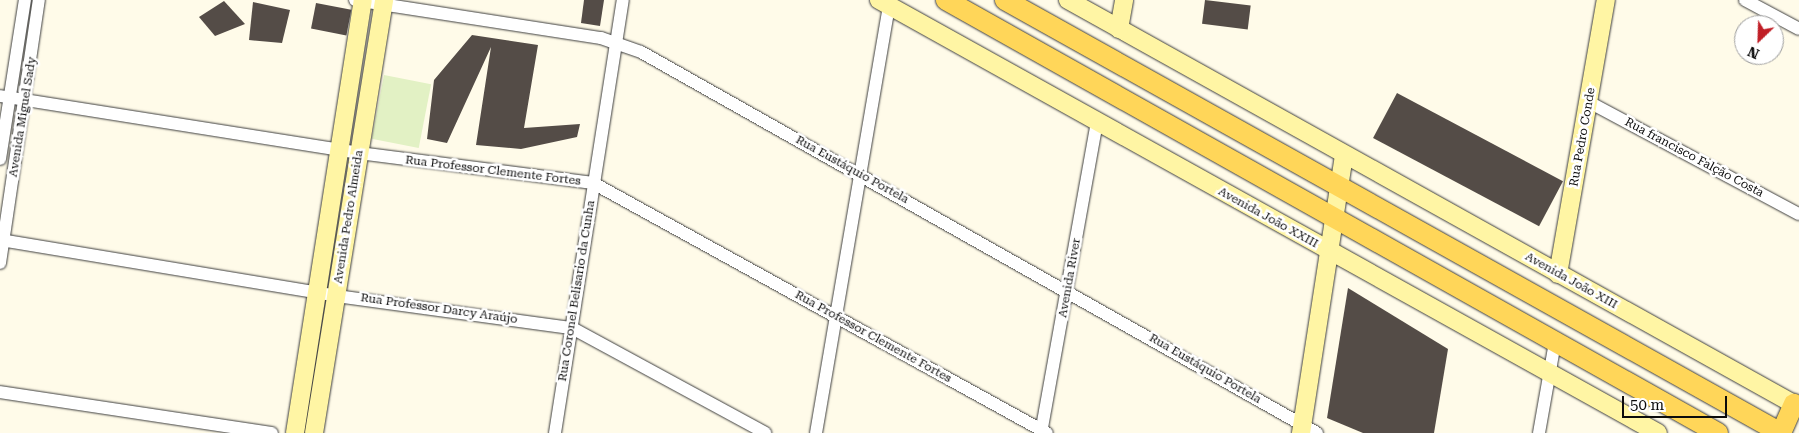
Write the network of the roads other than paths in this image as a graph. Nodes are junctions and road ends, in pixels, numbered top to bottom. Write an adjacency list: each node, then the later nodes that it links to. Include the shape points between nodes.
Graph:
1 (24, 0): 16 (street, Avenida Miguel Sady)
2 (39, 0): 17 (street, Avenida Miguel Sady)
3 (623, 0): 15 (street, Rua Coronel Belisario da Cunha)
4 (946, 0): 28 (main road)
5 (1006, 0): 26 (main road)
6 (1068, 0): 13 (street)
7 (1124, 0): 13 (street)
8 (1606, 0): 18 (street, Rua Pedro Conde)
9 (1744, 0): 14 (street)
10 (360, 1): 11 (street, Rua Eustáquio Portela); 20 (street, Avenida Pedro Almeida)
11 (384, 2): 15 (street, Rua Eustáquio Portela); 21 (street, Avenida Pedro Almeida)
12 (886, 2): 19 (street, Avenida João XXIII); 24 (street)
13 (1119, 29): 22 (street)
14 (1799, 30)
15 (616, 41): 24 (street, Rua Eustáquio Portela); 25 (street, Rua Coronel Belisario da Cunha)
16 (4, 96): 17 (street, Rua Professor Clemente Fortes); 23 (street, Avenida Miguel Sady)
17 (27, 100): 20 (street, Rua Professor Clemente Fortes); 29 (street, Avenida Miguel Sady)
18 (1589, 102): 27 (street, Rua francisco Falção Costa); 32 (street, Rua Pedro Conde)
19 (1097, 123): 30 (street, Avenida João XXIII); 33 (street, Avenida River)
20 (340, 150): 21 (street, Rua Professor Clemente Fortes); 34 (street, Avenida Pedro Almeida)
21 (360, 154): 25 (street, Rua Professor Clemente Fortes); 35 (street, Avenida Pedro Almeida)
22 (1344, 154): 26 (street); 32 (street, Avenida João XIII)
23 (0, 159)
24 (860, 175): 33 (street, Rua Eustáquio Portela); 36 (street)
25 (593, 184): 36 (street, Rua Professor Clemente Fortes); 37 (street, Rua Coronel Belisario da Cunha)
26 (1339, 190): 28 (street); 53 (main road)
27 (1799, 214)
28 (1336, 219): 30 (street); 38 (main road)
29 (2, 240): 31 (street, Avenida Miguel Sady); 34 (street, Rua Professor Darcy Araújo)
30 (1331, 252): 39 (street, Avenida João XXIII); 42 (street)
31 (0, 263)
32 (1558, 274): 41 (street, Avenida João XIII)
33 (1068, 291): 42 (street, Rua Eustáquio Portela); 43 (street, Avenida River)
34 (316, 292): 35 (street, Rua Professor Darcy Araújo); 45 (street, Avenida Pedro Almeida)
35 (337, 296): 37 (street, Rua Professor Darcy Araújo); 46 (street, Avenida Pedro Almeida)
36 (837, 316): 43 (street, Rua Professor Clemente Fortes); 49 (street)
37 (572, 328): 47 (street, Rua Coronel Belisario da Cunha); 48 (street, Rua Professor Darcy Araújo)
38 (1555, 342): 39 (street); 52 (main road)
39 (1549, 374): 50 (street); 51 (street, Avenida João XXIII)
40 (0, 392): 44 (street)
41 (1796, 406): 53 (main road)
42 (1307, 430)
43 (1043, 432)
44 (272, 433)
45 (295, 433)
46 (314, 433)
47 (555, 433)
48 (765, 433)
49 (816, 433)
50 (1539, 433)
51 (1658, 433)
52 (1718, 433)
53 (1781, 433)

